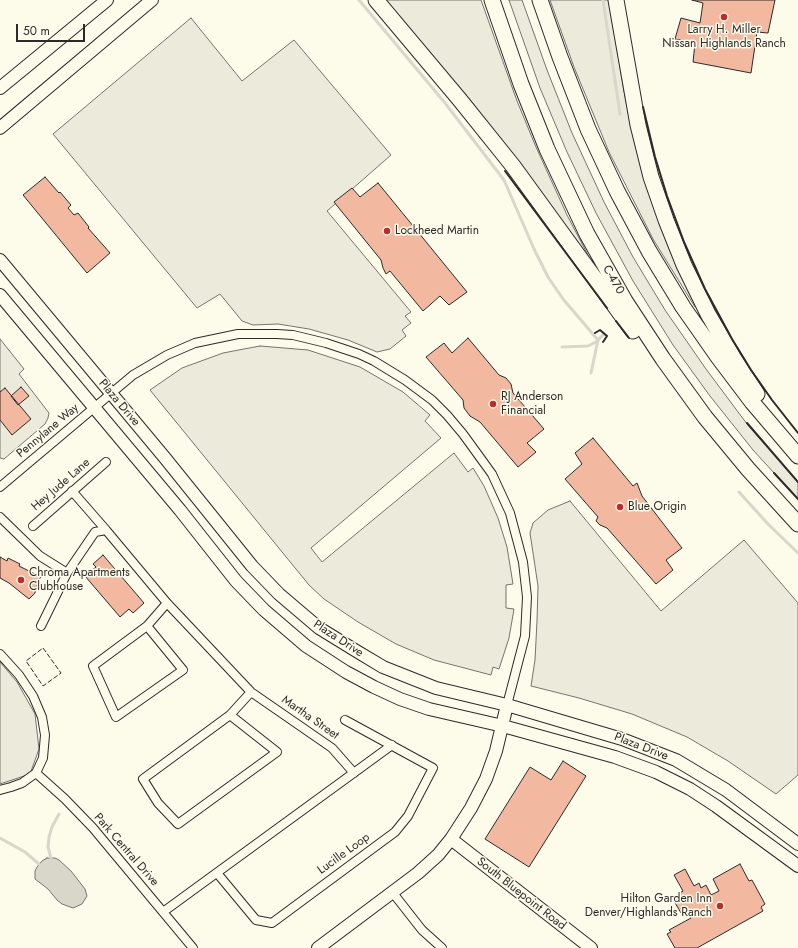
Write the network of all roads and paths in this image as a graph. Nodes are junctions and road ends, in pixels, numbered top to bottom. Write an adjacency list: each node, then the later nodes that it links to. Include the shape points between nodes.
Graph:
1 (107, 0): 7 (street)
2 (152, 0): 8 (street)
3 (376, 0): 13 (highway, via 513,166 679,396)
4 (492, 0): 13 (highway, C-470, via 541,136 587,234 631,311)
5 (540, 0): 15 (highway, via 588,128 617,191 649,251 683,307 718,357)
6 (616, 0): 14 (highway, via 642,142 672,236 701,300 733,357 757,394)
7 (0, 88)
8 (0, 128)
9 (0, 260): 11 (street, Plaza Drive)
10 (0, 294): 12 (street, Plaza Drive)
11 (111, 393): 12 (street, Pennylane Way); 29 (street, Plaza Drive, via 252,566 279,594 319,628 383,667 409,678 436,688); 29 (street, Pennylane Way, via 145,367 179,349 238,334 293,335 344,348 374,361 420,390 447,415 492,474 510,513 524,562 527,597 525,636)
12 (94, 408): 17 (street, Pennylane Way); 32 (street, Plaza Drive, via 236,581 264,610 306,646 346,672 400,699 429,709)
13 (705, 417): 20 (highway, C-470)
14 (798, 447)
15 (798, 456)
16 (106, 462): 18 (street, Hey Jude Lane)
17 (0, 487)
18 (72, 491): 21 (street, Hey Jude Lane); 22 (street, Martha Street)
19 (0, 517): 23 (street, via 40,556)
20 (798, 524)
21 (33, 526)
22 (106, 530): 23 (street, via 95,532); 24 (street, Martha Street)
23 (67, 573): 25 (street)
24 (167, 603): 26 (street); 28 (street, Martha Street)
25 (41, 626)
26 (147, 626): 26 (street, via 93,666 116,717 183,670)
27 (0, 654): 34 (street, via 15,669 30,691 42,717 45,746 43,758)
28 (251, 692): 30 (street); 35 (street, Martha Street, via 332,748)
29 (507, 705): 32 (street); 38 (street, Plaza Drive, via 622,738 676,760 726,790)
30 (230, 715): 30 (street, via 143,780 158,803 178,824 277,752)
31 (345, 720): 33 (street, Lucille Loop)
32 (503, 726): 37 (street, via 484,784); 39 (street, Plaza Drive, via 615,757 656,772 716,806)
33 (392, 745): 35 (street); 40 (street, Lucille Loop, via 433,768 408,816 395,832 272,923 256,920)
34 (36, 772): 36 (street, via 22,783); 42 (street, Park Central Drive, via 114,852)
35 (354, 773): 40 (street)
36 (0, 790)
37 (451, 839): 41 (street, via 429,864); 46 (street, South Bluepoint Road)
38 (798, 844)
39 (798, 866)
40 (217, 873): 42 (street)
41 (393, 893): 44 (street); 45 (street, via 422,930)
42 (163, 912): 43 (street, Park Central Drive)
43 (193, 948)
44 (318, 948)
45 (442, 948)
46 (591, 948)

